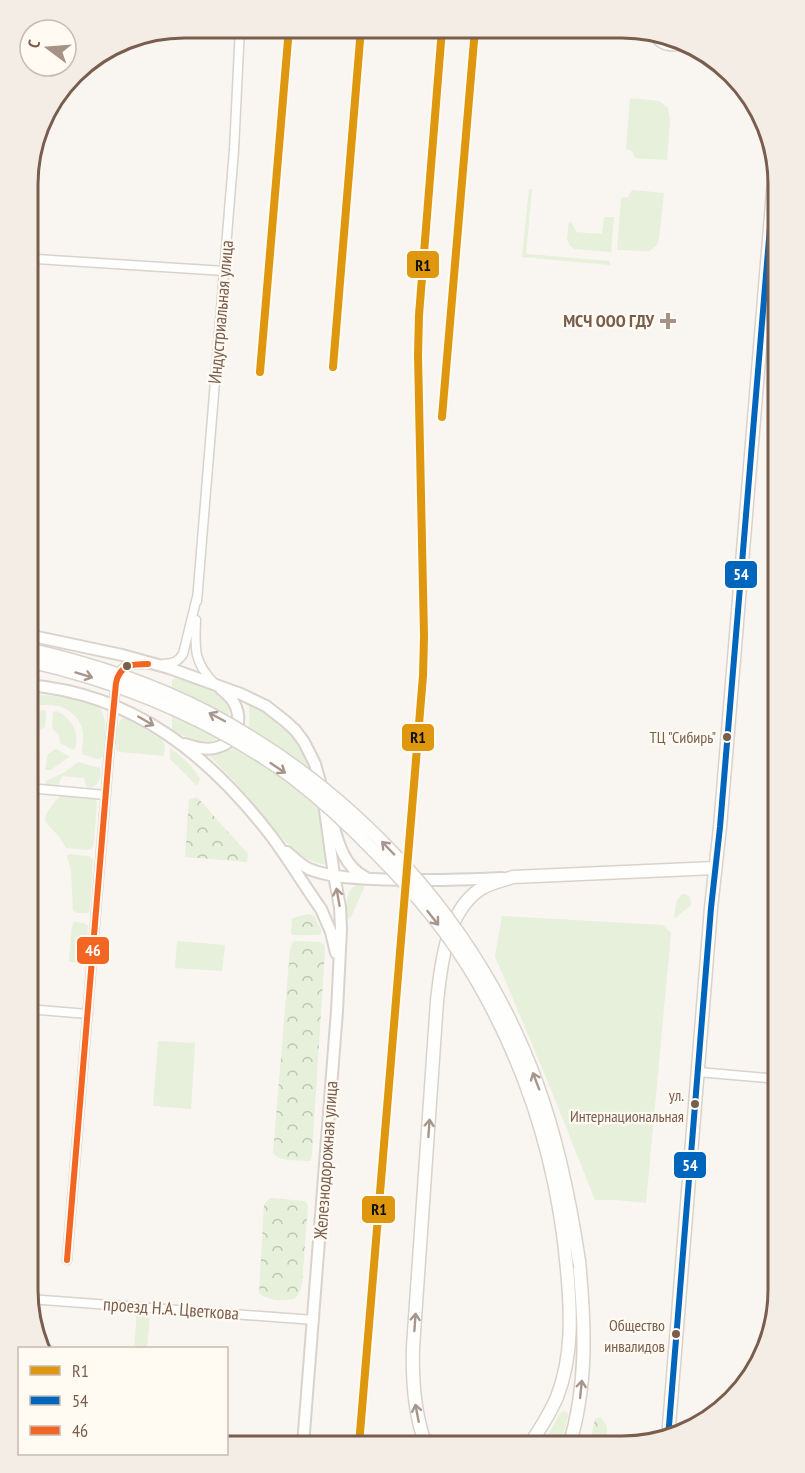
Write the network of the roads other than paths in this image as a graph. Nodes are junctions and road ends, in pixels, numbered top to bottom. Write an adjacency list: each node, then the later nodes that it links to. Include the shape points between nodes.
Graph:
1 (239, 38): 4 (street, Индустриальная улица)
2 (768, 249): 18 (main road)
3 (38, 260): 4 (street)
4 (225, 271): 5 (street, Индустриальная улица)
5 (197, 597): 9 (street, Индустриальная улица, via 183,654 175,662); 10 (street, Индустриальная улица, via 196,652 202,670)
6 (38, 637): 9 (street)
7 (38, 652): 34 (main road, one-way to 7, bridge, via 580,1406 584,1330 579,1261 568,1199 537,1082 514,1029 467,944 402,863 354,814 274,752 197,707 139,682)
8 (38, 664): 33 (main road, one-way to 33, bridge, via 169,706 228,736 291,777 369,845 399,877 476,979 492,1007 536,1113 564,1232 570,1303 566,1364 556,1399)
9 (156, 664): 10 (street); 12 (street, Индустриальная улица, via 122,669)
10 (214, 683): 13 (street, via 235,705 238,720 234,735 218,748 207,749); 15 (street, via 266,706 295,730 315,764)
11 (38, 687): 12 (street, via 65,690)
12 (113, 705): 13 (street, one-way to 13); 16 (street)
13 (176, 740): 17 (street, via 223,782)
14 (38, 789): 16 (street)
15 (322, 789): 19 (street, Железнодорожная улица); 21 (street, via 346,860)
16 (106, 795): 24 (street)
17 (272, 837): 19 (street, via 301,864); 22 (street, via 327,921)
18 (715, 868): 20 (main road); 25 (main road)
19 (334, 875): 21 (street); 22 (street, Железнодорожная улица, one-way to 19, via 341,918)
20 (513, 877): 21 (street); 32 (main road, one-way to 20, via 412,1370 440,974 452,927 465,904 479,890)
21 (367, 879)
22 (339, 974): 29 (street, Железнодорожная улица)
23 (38, 1010): 24 (street)
24 (88, 1014): 27 (street)
25 (698, 1072): 26 (street); 30 (main road)
26 (767, 1078)
27 (67, 1260)
28 (39, 1300): 29 (street, проезд Н.А. Цветкова)
29 (314, 1320): 31 (street, Железнодорожная улица)
30 (669, 1428)
31 (304, 1436)
32 (424, 1436)
33 (535, 1436)
34 (572, 1436)

